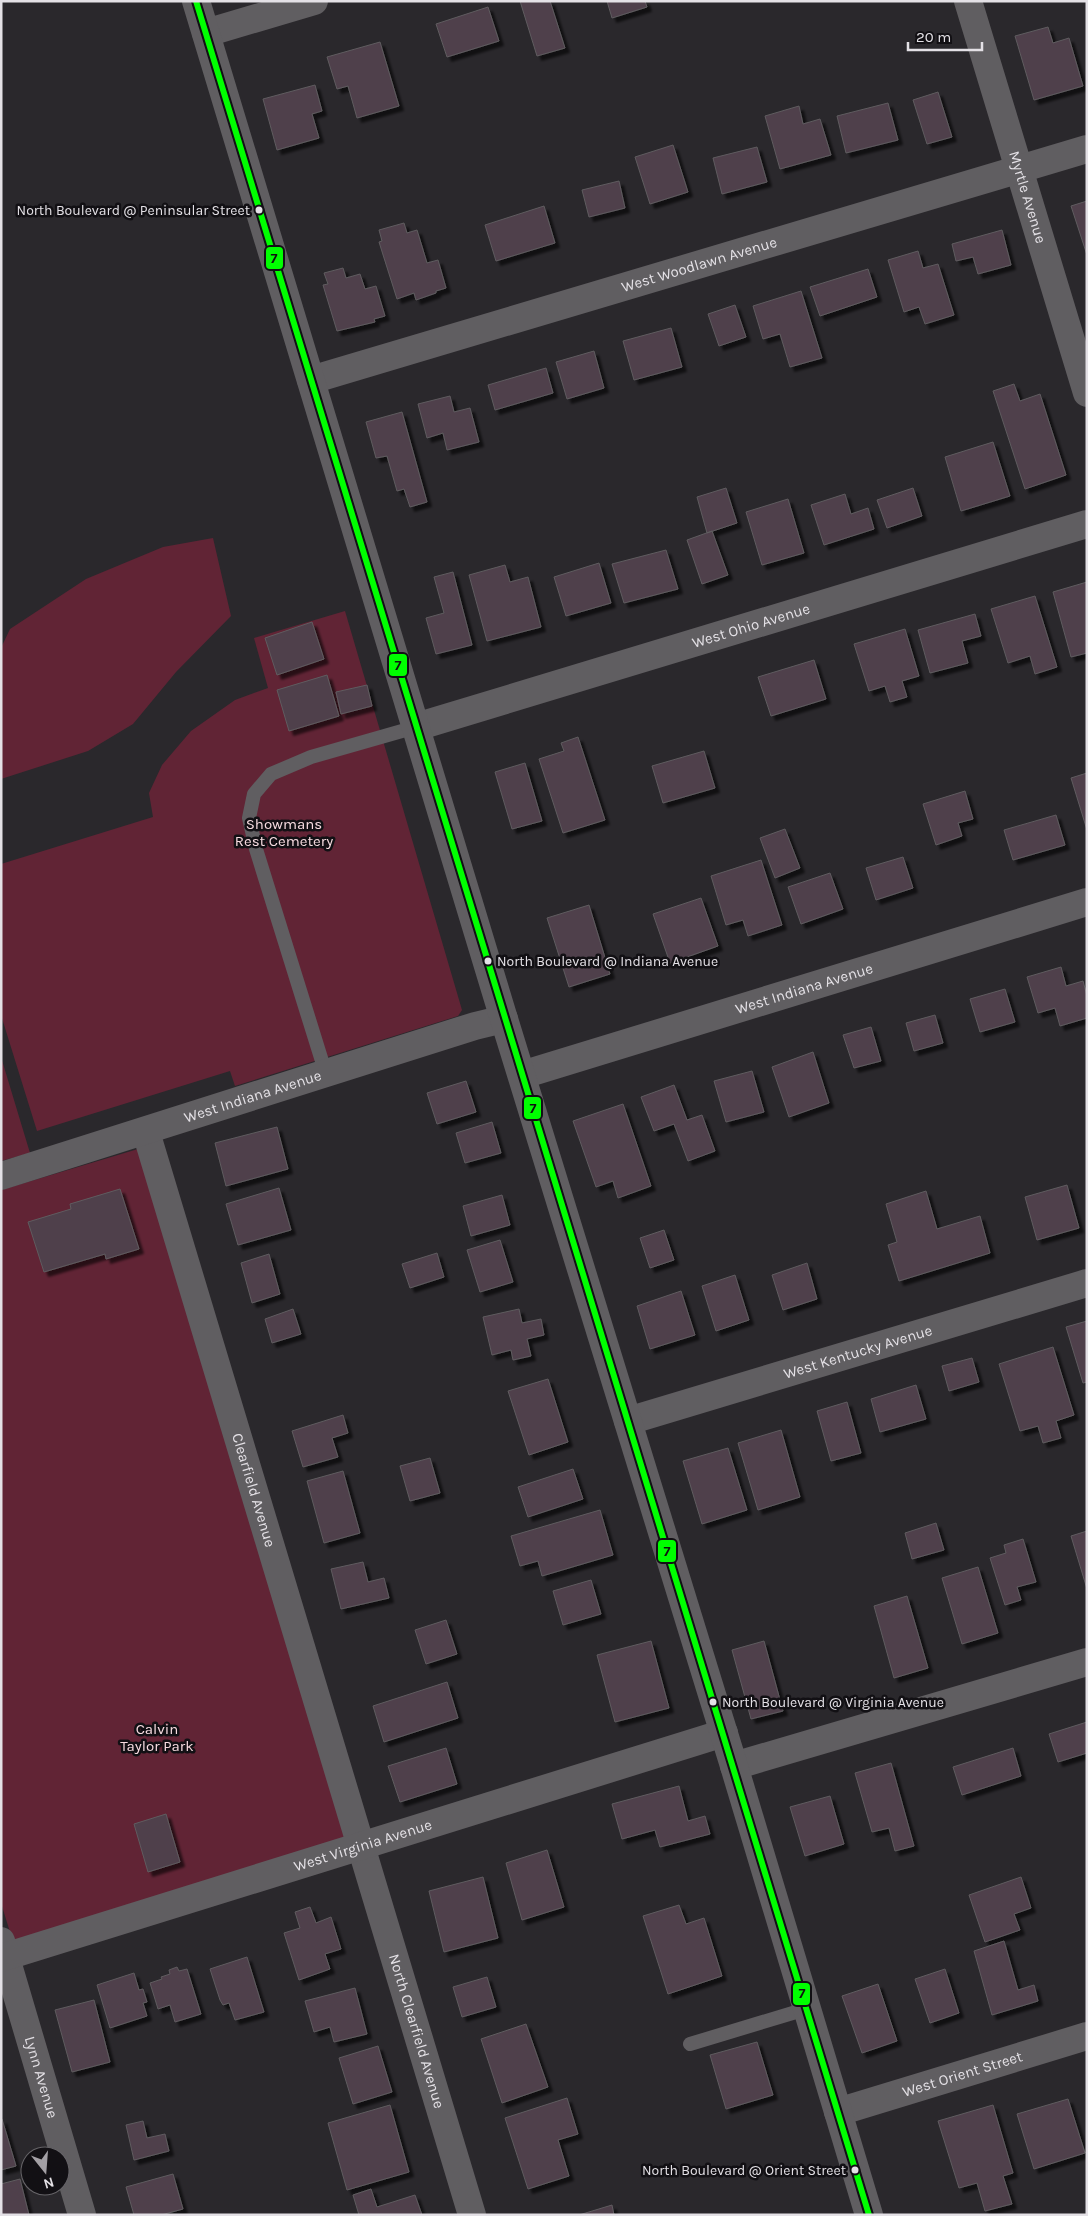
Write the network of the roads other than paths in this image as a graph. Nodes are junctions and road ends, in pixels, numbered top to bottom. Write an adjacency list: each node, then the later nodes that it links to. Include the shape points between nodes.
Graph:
1 (196, 1): 4 (street)
2 (314, 1): 4 (street)
3 (968, 1): 6 (street, Myrtle Avenue)
4 (206, 33): 7 (street)
5 (1087, 149): 6 (street, West Woodlawn Avenue)
6 (1020, 170): 7 (street, West Woodlawn Avenue); 8 (street, Myrtle Avenue)
7 (311, 380): 10 (street)
8 (1087, 393)
9 (1087, 524): 10 (street, West Ohio Avenue)
10 (416, 727): 12 (street); 13 (lane, via 311,757 271,774 254,794 249,818 256,849)
11 (1087, 902): 14 (street, West Indiana Avenue)
12 (504, 1019): 13 (street, West Indiana Avenue); 14 (street)
13 (326, 1074): 15 (street, West Indiana Avenue)
14 (522, 1075): 18 (street)
15 (146, 1132): 16 (street, West Indiana Avenue); 22 (street, Clearfield Avenue)
16 (1, 1176)
17 (1087, 1283): 18 (street, West Kentucky Avenue)
18 (628, 1421): 20 (street)
19 (1087, 1662): 21 (street)
20 (724, 1734): 21 (street); 22 (street, West Virginia Avenue)
21 (734, 1766): 24 (street)
22 (361, 1848): 23 (street, West Virginia Avenue); 29 (street, North Clearfield Avenue)
23 (3, 1952): 28 (street, Lynn Avenue)
24 (806, 2009): 26 (lane); 27 (street)
25 (1087, 2036): 27 (street, West Orient Street)
26 (690, 2044)
27 (838, 2112): 30 (street)
28 (82, 2215)
29 (472, 2215)
30 (869, 2215)

